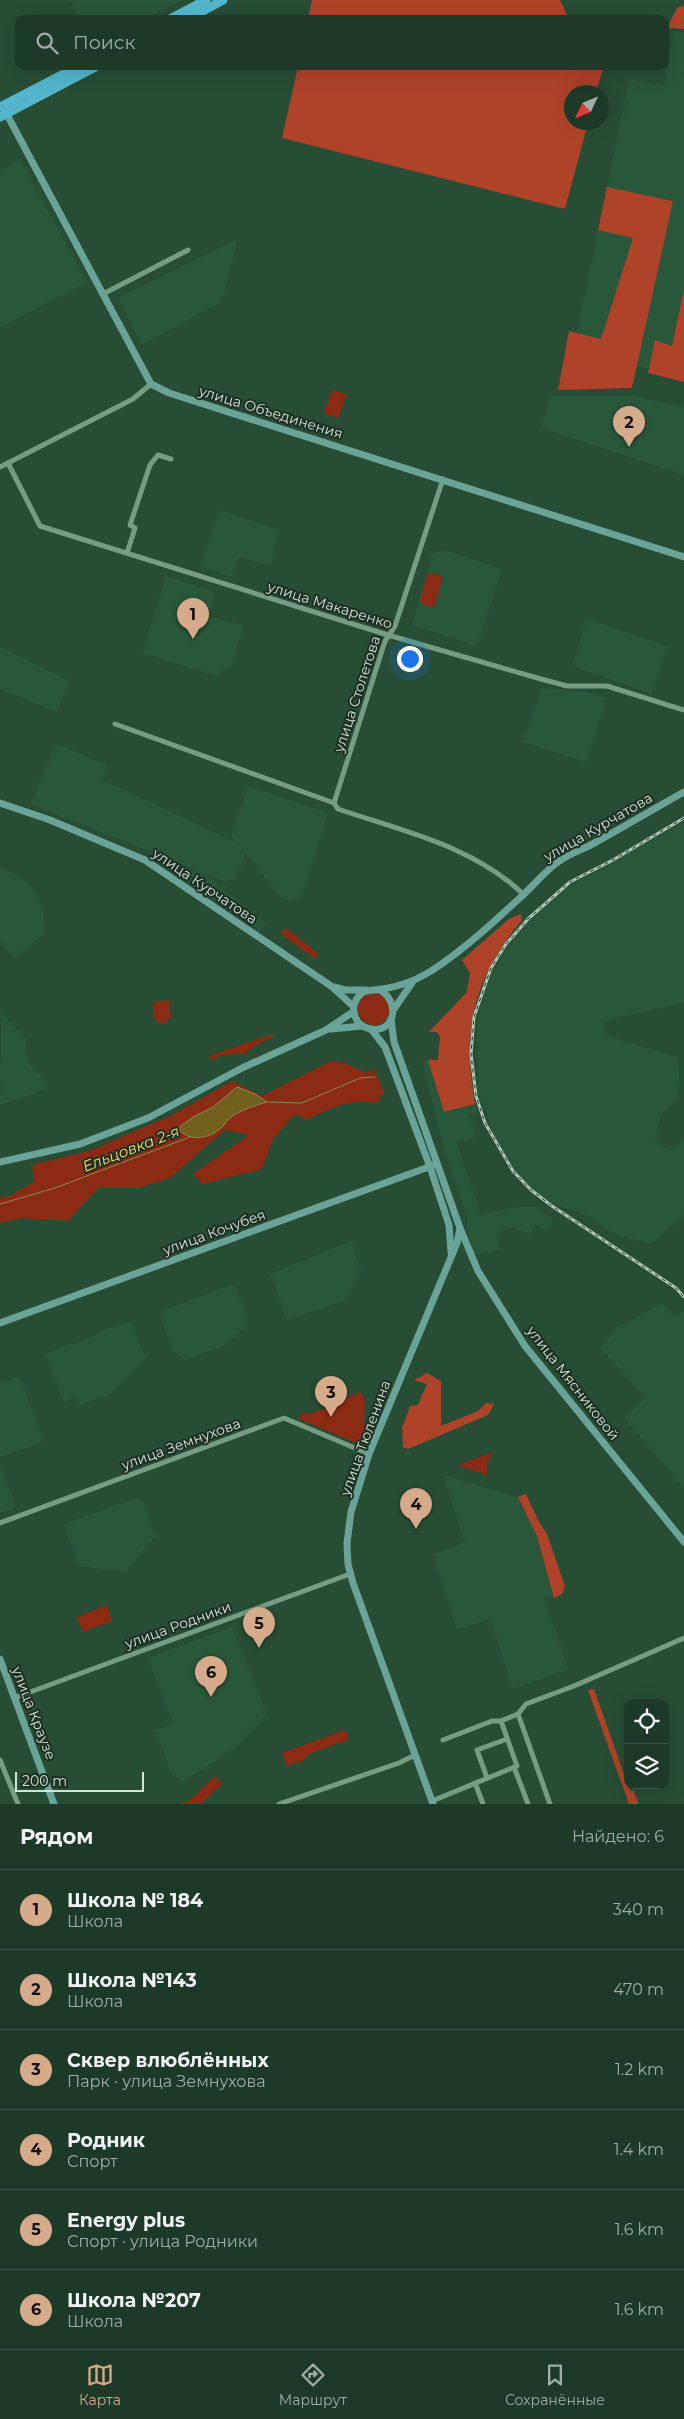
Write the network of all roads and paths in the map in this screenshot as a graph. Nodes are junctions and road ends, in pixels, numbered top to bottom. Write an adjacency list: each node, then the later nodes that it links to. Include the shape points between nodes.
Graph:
1 (206, 0): 3 (highway)
2 (223, 0): 3 (highway)
3 (190, 15)
4 (72, 70): 6 (highway)
5 (89, 70): 6 (highway)
6 (2, 111): 8 (street)
7 (188, 250): 8 (street)
8 (103, 294): 9 (street)
9 (151, 384): 11 (street, via 133,399); 13 (street, улица Объединения, via 169,393)
10 (171, 459): 14 (street, via 158,455 150,465 130,525 135,528)
11 (8, 463): 12 (street); 14 (street, улица Макаренко, via 40,526)
12 (0, 467)
13 (442, 479): 15 (street, улица Объединения); 16 (street, улица Столетова, via 395,626)
14 (127, 553): 16 (street, улица Макаренко)
15 (684, 557)
16 (388, 635): 17 (street, улица Макаренко, via 567,686 607,686); 21 (street, улица Столетова)
17 (684, 710)
18 (115, 724): 21 (street)
19 (684, 792): 22 (street, улица Курчатова, via 557,862)
20 (0, 803): 24 (street, улица Курчатова, via 145,860)
21 (334, 803): 22 (street, via 338,808 451,847 491,869)
22 (524, 895): 23 (street, улица Курчатова, via 452,956)
23 (412, 982): 26 (street, улица Курчатова); 28 (street, улица Курчатова)
24 (331, 986): 25 (street); 27 (street, улица Курчатова)
25 (367, 990): 26 (street); 27 (street, via 356,999)
26 (380, 990): 28 (street, via 387,994)
27 (353, 1009): 30 (street); 32 (street)
28 (394, 1009): 29 (street)
29 (392, 1019): 31 (street, via 379,1029); 34 (street, улица Мясниковой, via 394,1042)
30 (362, 1026): 31 (street); 32 (street)
31 (371, 1029): 35 (street, via 385,1047)
32 (326, 1030): 33 (street, via 242,1068 148,1118 80,1144)
33 (0, 1162)
34 (437, 1164): 35 (street, улица Кочубея); 36 (street, улица Мясниковой)
35 (430, 1167): 37 (street, via 449,1225); 38 (street, улица Кочубея)
36 (460, 1228): 37 (street, via 460,1236); 41 (street, улица Мясниковой, via 478,1271 525,1346)
37 (451, 1255): 39 (street, улица Тюленина)
38 (0, 1323)
39 (369, 1454): 40 (street, улица Земнухова, via 284,1418); 42 (street, улица Тюленина, via 351,1512 347,1543)
40 (0, 1523)
41 (684, 1542)
42 (350, 1574): 45 (street, улица Родники); 50 (street, улица Тюленина)
43 (684, 1638): 46 (street, via 526,1704)
44 (0, 1659): 45 (street, улица Краузе)
45 (14, 1698): 57 (street, улица Краузе)
46 (518, 1714): 47 (street); 61 (street)
47 (501, 1720): 48 (street); 49 (street)
48 (508, 1739): 52 (street, via 517,1766); 53 (street, via 477,1750)
49 (443, 1740)
50 (415, 1755): 55 (street, улица Тюленина); 58 (street)
51 (0, 1760): 56 (street)
52 (514, 1767): 53 (street); 60 (street)
53 (486, 1778): 54 (street)
54 (475, 1783): 55 (street); 59 (street)
55 (433, 1803)
56 (18, 1804)
57 (54, 1804)
58 (279, 1804)
59 (483, 1804)
60 (528, 1804)
61 (550, 1804)

